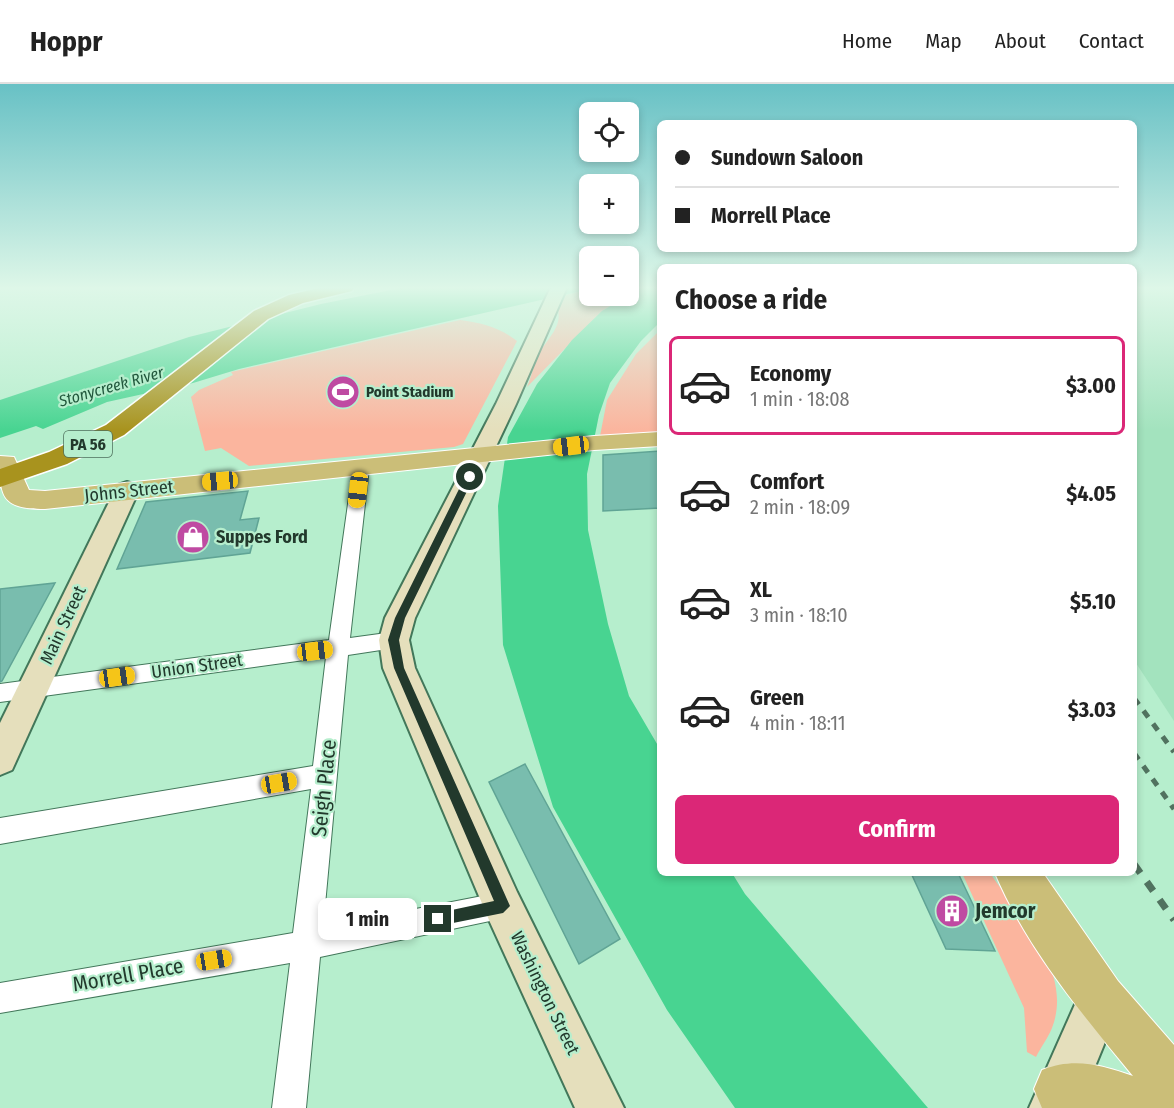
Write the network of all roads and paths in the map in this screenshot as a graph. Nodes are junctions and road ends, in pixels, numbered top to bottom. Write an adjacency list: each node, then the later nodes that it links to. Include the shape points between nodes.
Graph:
1 (217, 335): 7 (highway, PA 56, via 96,425)
2 (236, 335): 7 (highway, PA 56, via 115,430 82,447)
3 (537, 335): 5 (main road, via 506,404)
4 (657, 439): 5 (main road, Johns Street)
5 (490, 455): 6 (main road, Johns Street); 9 (main road, via 400,618)
6 (360, 468): 8 (main road, Johns Street); 10 (street, Seigh Place)
7 (4, 470): 8 (main road, Johns Street, via 15,495 29,500)
8 (126, 490): 11 (main road, Main Street)
9 (393, 640): 10 (street, Union Street); 17 (main road, Washington Street, via 399,668)
10 (338, 648): 11 (street, Union Street); 14 (street, Seigh Place)
11 (33, 688): 12 (street, Union Street); 13 (main road, Main Street)
12 (0, 693)
13 (0, 759)
14 (325, 775): 15 (street); 18 (street, Seigh Place)
15 (0, 831)
16 (1019, 876): 20 (main road)
17 (503, 906): 18 (street, Morrell Place); 24 (main road, Washington Street)
18 (307, 945): 19 (street, Morrell Place); 23 (street, Seigh Place)
19 (0, 998)
20 (1101, 998): 21 (main road); 22 (main road)
21 (1174, 1085)
22 (1057, 1099): 25 (main road, via 1104,1093)
23 (289, 1108)
24 (600, 1108)
25 (1148, 1108)

